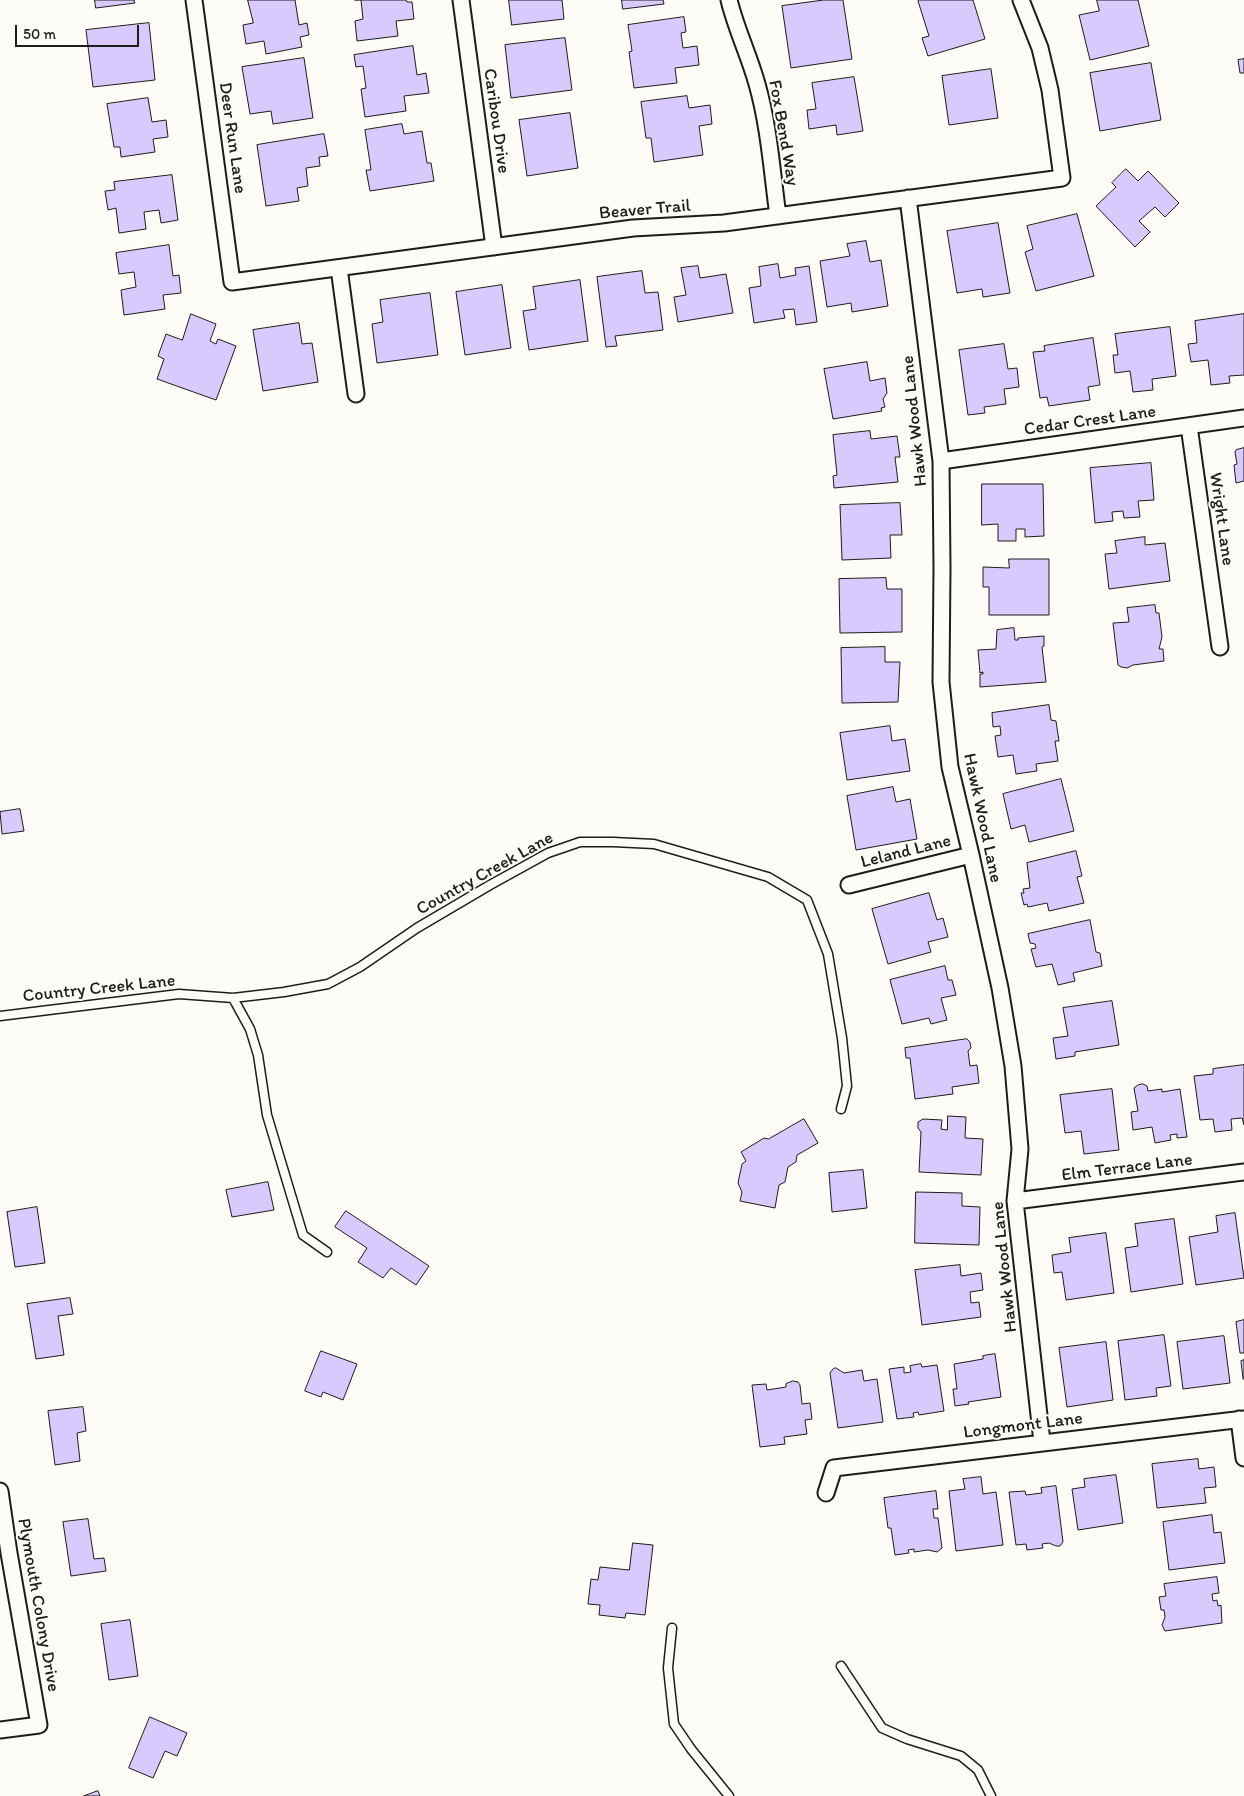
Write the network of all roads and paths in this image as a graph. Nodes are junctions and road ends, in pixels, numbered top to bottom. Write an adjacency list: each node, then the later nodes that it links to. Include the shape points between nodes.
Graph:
1 (194, 0): 9 (street, Deer Run Lane)
2 (460, 0): 7 (street, Caribou Drive)
3 (729, 0): 6 (street, Fox Bend Way, via 757,84)
4 (1021, 0): 5 (street, Beaver Trail, via 1040,48 1050,90 1062,178)
5 (908, 198): 6 (street, Beaver Trail); 13 (street, Hawk Wood Lane)
6 (778, 216): 7 (street, Beaver Trail, via 724,223 633,228)
7 (494, 247): 8 (street, Beaver Trail)
8 (339, 268): 9 (street, Beaver Trail); 10 (street)
9 (232, 282)
10 (356, 394)
11 (1244, 418): 12 (street, Cedar Crest Lane)
12 (1189, 426): 13 (street, Cedar Crest Lane); 14 (street, Wright Lane)
13 (941, 461): 15 (street, Hawk Wood Lane, via 941,682 950,767)
14 (1220, 647)
15 (972, 855): 16 (street, Leland Lane); 21 (street, Hawk Wood Lane, via 1013,1066 1020,1149)
16 (849, 886)
17 (233, 998): 18 (lane, Country Creek Lane, via 179,994); 19 (lane, Country Creek Lane, via 328,984 474,894 548,853 580,842 654,844 768,878 808,900 828,954 839,1020 847,1086); 22 (lane, via 253,1037 267,1115 303,1235)
18 (0, 1016)
19 (841, 1109)
20 (1244, 1172): 21 (street, Elm Terrace Lane)
21 (1015, 1201): 24 (street, Hawk Wood Lane)
22 (327, 1252)
23 (1242, 1419): 24 (street, Longmont Lane); 25 (street)
24 (1042, 1442): 27 (street, Longmont Lane, via 834,1468)
25 (1244, 1458)
26 (0, 1491): 30 (street, Plymouth Colony Drive, via 39,1725)
27 (826, 1493)
28 (672, 1628): 31 (lane, via 668,1668 674,1724)
29 (841, 1666): 32 (lane, via 882,1728 961,1756 978,1770)
30 (0, 1730)
31 (729, 1796)
32 (991, 1796)

